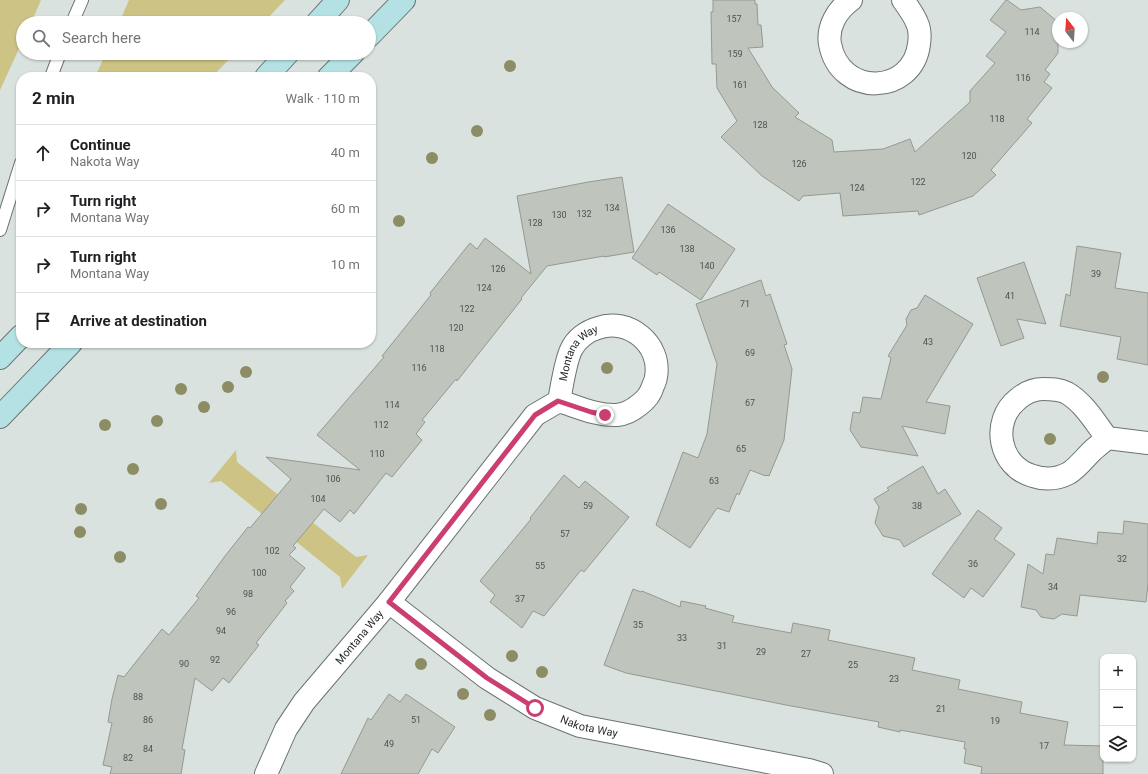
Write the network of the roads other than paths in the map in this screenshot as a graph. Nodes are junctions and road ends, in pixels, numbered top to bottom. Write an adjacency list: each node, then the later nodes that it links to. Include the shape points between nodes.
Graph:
1 (82, 0): 6 (lane)
2 (338, 0): 7 (main road)
3 (404, 0): 8 (main road)
4 (851, 0): 5 (street, via 837,13 831,26 832,54 849,76 862,82 876,84 890,81 903,74 912,64 918,51 918,23)
5 (902, 0)
6 (75, 16)
7 (323, 16)
8 (376, 29)
9 (57, 60): 12 (lane)
10 (282, 60): 13 (main road)
11 (346, 60): 14 (main road)
12 (53, 72)
13 (271, 72)
14 (334, 72)
15 (16, 179): 16 (lane)
16 (0, 230)
17 (16, 341): 19 (main road)
18 (66, 348): 21 (main road)
19 (0, 358)
20 (558, 401): 20 (street, Montana Way, via 571,350 590,330 618,325 631,329 652,349 656,362 652,390 644,402 632,410 619,415 605,415); 24 (street, Montana Way, via 535,415)
21 (0, 417)
22 (1107, 438): 22 (street, via 1068,473 1055,478 1041,478 1027,475 1015,467 1006,456 1001,428 1005,415 1013,403 1024,394 1037,389 1052,389 1065,392 1077,400); 23 (street)
23 (1148, 443)
24 (389, 602): 25 (street, Montana Way, via 304,702 286,729); 26 (street, Nakota Way, via 487,678 535,708 580,726)
25 (266, 774)
26 (822, 774)

